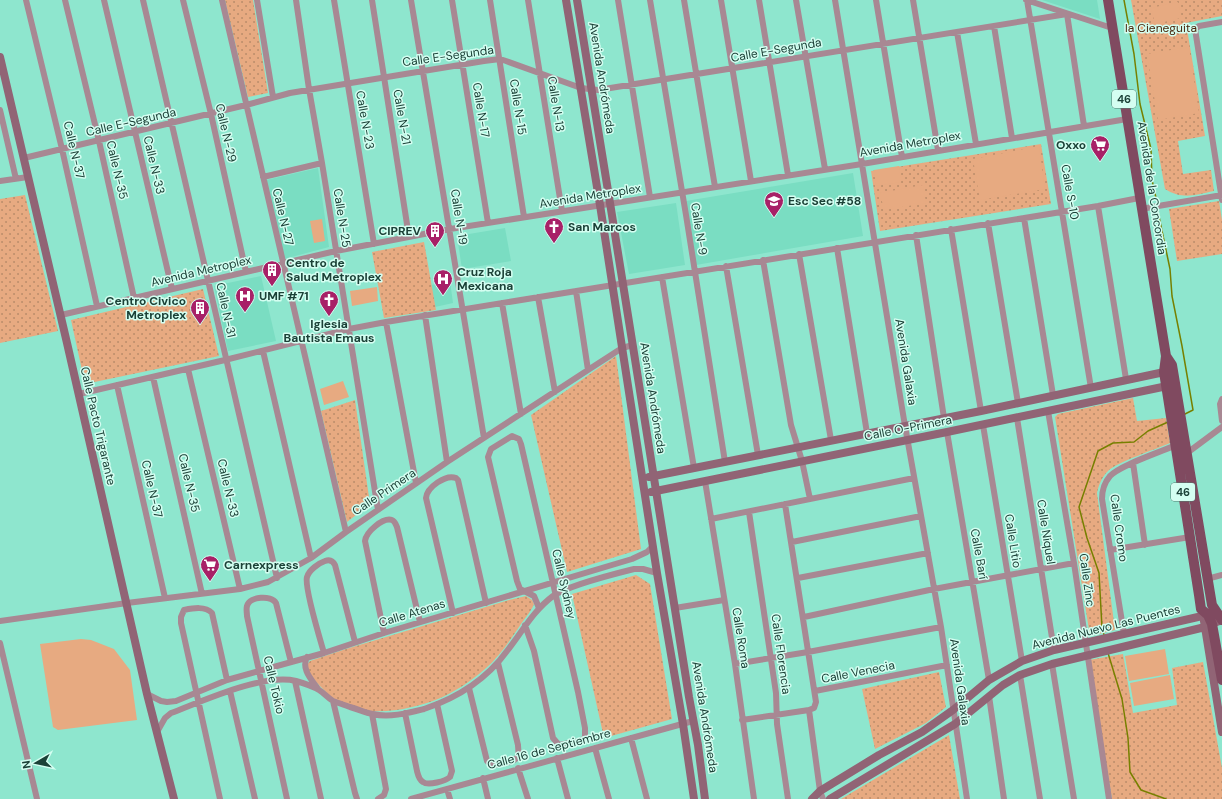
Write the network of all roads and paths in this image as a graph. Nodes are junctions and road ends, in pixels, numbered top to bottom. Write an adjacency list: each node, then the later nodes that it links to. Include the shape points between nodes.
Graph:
1 (26, 0): 69 (street, Calle N-37)
2 (65, 0): 67 (street, Calle N-35)
3 (104, 0): 64 (street, Calle N-33)
4 (143, 0): 60 (street, Calle N-31)
5 (183, 0): 58 (street, Calle N-29)
6 (222, 0): 56 (street, Calle N-27)
7 (257, 0): 55 (street)
8 (296, 0): 53 (street, Calle N-25)
9 (334, 0): 49 (street, Calle N-23)
10 (372, 0): 47 (street, Calle N-21)
11 (411, 0): 43 (street, Calle N-19)
12 (452, 0): 41 (street, Calle N-17)
13 (490, 0): 39 (street, Calle N-15)
14 (528, 0): 44 (street, Calle N-13)
15 (566, 0): 51 (street, Avenida Andrómeda)
16 (577, 0): 54 (street, Avenida Andrómeda)
17 (618, 0): 50 (street)
18 (650, 0): 48 (street, Calle N-9)
19 (684, 0): 45 (street)
20 (720, 0): 42 (street)
21 (758, 0): 40 (street)
22 (796, 0): 37 (street)
23 (835, 0): 36 (street, Avenida Galaxia)
24 (876, 0): 35 (street)
25 (913, 0): 34 (street)
26 (1026, 0): 28 (street); 29 (street, Calle S-10)
27 (1108, 0): 32 (main road, Avenida de la Concordia / 46)
28 (1067, 14): 29 (street, Calle E-Segunda); 32 (street); 62 (street)
29 (1030, 19): 31 (street, Calle E-Segunda); 65 (street, Calle S-10)
30 (1222, 22): 85 (street, via 1195,29)
31 (994, 26): 33 (street, Calle E-Segunda); 66 (street)
32 (1112, 28): 59 (main road, Avenida de la Concordia / 46)
33 (957, 32): 34 (street, Calle E-Segunda); 68 (street)
34 (919, 38): 35 (street, Calle E-Segunda); 70 (street)
35 (883, 44): 36 (street, Calle E-Segunda); 71 (street)
36 (843, 50): 37 (street, Calle E-Segunda); 74 (street, Avenida Galaxia)
37 (806, 56): 40 (street, Calle E-Segunda); 75 (street)
38 (0, 57): 46 (street, Calle Pacto Trigarante)
39 (500, 60): 41 (street, Calle E-Segunda); 44 (street, Calle E-Segunda); 93 (street, Calle N-15)
40 (769, 62): 42 (street, Calle E-Segunda); 76 (street)
41 (463, 64): 43 (street, Calle E-Segunda); 96 (street, Calle N-17)
42 (732, 69): 45 (street, Calle E-Segunda); 81 (street)
43 (423, 71): 47 (street, Calle E-Segunda); 97 (street, Calle N-19)
44 (540, 74): 51 (street, Calle E-Segunda); 91 (street, Calle N-13)
45 (696, 74): 48 (street, Calle E-Segunda); 82 (street)
46 (2, 75): 52 (street, Calle Pacto Trigarante)
47 (384, 77): 49 (street, Calle E-Segunda); 100 (street, Calle N-21)
48 (663, 80): 50 (street, Calle E-Segunda); 83 (street, Calle N-9)
49 (347, 83): 53 (street, Calle E-Segunda); 102 (street, Calle N-23)
50 (631, 85): 54 (street, Calle E-Segunda); 84 (street)
51 (581, 88): 54 (street, Calle E-Segunda); 88 (street, Avenida Andrómeda)
52 (4, 89): 61 (street, Calle Pacto Trigarante)
53 (309, 89): 55 (street, Calle E-Segunda); 73 (street, Calle N-25)
54 (591, 90): 87 (street, Avenida Andrómeda)
55 (273, 97): 56 (street, Calle E-Segunda)
56 (246, 106): 58 (street, Calle E-Segunda); 78 (street, Calle N-27)
57 (0, 110): 63 (street)
58 (211, 114): 60 (street, Calle E-Segunda); 109 (street, Calle N-29)
59 (1127, 119): 62 (street, Avenida Metroplex); 86 (main road, Avenida de la Concordia / 46)
60 (172, 123): 64 (street, Calle E-Segunda); 112 (street, Calle N-31)
61 (16, 126): 63 (street); 72 (street, Calle Pacto Trigarante)
62 (1084, 126): 65 (street, Avenida Metroplex)
63 (2, 128): 79 (street)
64 (135, 132): 67 (street, Calle E-Segunda); 115 (street, Calle N-33)
65 (1048, 132): 66 (street, Avenida Metroplex); 92 (street, Calle S-10)
66 (1012, 138): 68 (street, Avenida Metroplex)
67 (99, 140): 69 (street, Calle E-Segunda); 118 (street, Calle N-35)
68 (976, 144): 70 (street, Avenida Metroplex)
69 (62, 149): 72 (street, Calle E-Segunda); 120 (street, Calle N-37)
70 (938, 150): 71 (street, Avenida Metroplex)
71 (902, 157): 74 (street, Avenida Metroplex)
72 (24, 158): 77 (street, Calle Pacto Trigarante)
73 (322, 163): 78 (street); 104 (street, Calle N-25)
74 (862, 164): 75 (street, Avenida Metroplex); 101 (street, Avenida Galaxia)
75 (825, 169): 76 (street, Avenida Metroplex)
76 (788, 175): 81 (street, Avenida Metroplex)
77 (28, 177): 79 (street); 122 (street, Calle Pacto Trigarante)
78 (263, 177): 107 (street, Calle N-27)
79 (16, 179): 80 (street)
80 (0, 181)
81 (751, 181): 82 (street, Avenida Metroplex)
82 (715, 187): 83 (street, Avenida Metroplex)
83 (682, 192): 84 (street, Avenida Metroplex); 110 (street, Calle N-9)
84 (650, 197): 87 (street, Avenida Metroplex)
85 (1222, 197): 90 (street)
86 (1139, 198): 89 (street); 90 (main road, Avenida de la Concordia / 46)
87 (610, 203): 88 (street, Avenida Metroplex); 113 (street, Avenida Andrómeda)
88 (600, 205): 91 (street, Avenida Metroplex); 114 (street, Avenida Andrómeda)
89 (1098, 206): 92 (street); 135 (street)
90 (1141, 209): 133 (main road, Avenida de la Concordia / 46, via 1166,356 1172,365)
91 (562, 211): 93 (street, Avenida Metroplex)
92 (1062, 212): 94 (street); 138 (street, Calle S-10)
93 (524, 217): 96 (street, Avenida Metroplex)
94 (1024, 218): 95 (street); 141 (street)
95 (988, 223): 98 (street); 143 (street)
96 (488, 224): 97 (street, Avenida Metroplex)
97 (450, 229): 100 (street, Avenida Metroplex); 121 (street, Calle N-19)
98 (951, 229): 99 (street); 144 (street)
99 (916, 235): 101 (street); 147 (street)
100 (409, 237): 102 (street, Avenida Metroplex)
101 (876, 242): 103 (street); 151 (street, Avenida Galaxia)
102 (374, 244): 104 (street, Avenida Metroplex)
103 (837, 248): 105 (street); 154 (street)
104 (336, 251): 107 (street, Avenida Metroplex); 125 (street, Calle N-25)
105 (799, 254): 106 (street); 156 (street)
106 (762, 260): 108 (street); 159 (street)
107 (283, 264): 109 (street, Avenida Metroplex); 126 (street, Calle N-27)
108 (726, 266): 110 (street); 161 (street)
109 (246, 272): 112 (street, Avenida Metroplex)
110 (695, 272): 111 (street); 164 (street, Calle N-9)
111 (662, 277): 113 (street); 166 (street)
112 (208, 280): 115 (street, Avenida Metroplex); 130 (street, Calle N-31)
113 (623, 283): 114 (street); 127 (street, Avenida Andrómeda)
114 (612, 285): 116 (street); 128 (street, Avenida Andrómeda)
115 (172, 289): 118 (street, Avenida Metroplex)
116 (576, 291): 117 (street); 132 (street)
117 (538, 297): 119 (street); 139 (street)
118 (134, 298): 120 (street, Avenida Metroplex)
119 (502, 303): 121 (street); 146 (street)
120 (97, 306): 122 (street, Avenida Metroplex)
121 (463, 309): 123 (street); 155 (street, Calle N-19)
122 (61, 315): 140 (street, Calle Pacto Trigarante)
123 (425, 315): 124 (street); 163 (street)
124 (386, 322): 125 (street); 171 (street)
125 (349, 328): 126 (street); 176 (street, Calle N-25)
126 (301, 341): 129 (street); 180 (street, Calle N-27)
127 (633, 346): 128 (street, Calle Primera); 167 (street, Avenida Andrómeda)
128 (622, 348): 132 (street, Calle Primera); 168 (street, Avenida Andrómeda)
129 (263, 351): 130 (street); 187 (street)
130 (225, 360): 131 (street); 194 (street, Calle N-31)
131 (188, 369): 134 (street); 200 (street, Calle N-33)
132 (588, 370): 139 (street, Calle Primera)
133 (1168, 371): 135 (street, Calle O-Primera); 137 (main road, Avenida de la Concordia / 46)
134 (153, 377): 136 (street); 203 (street, Calle N-35)
135 (1126, 379): 138 (street, Calle O-Primera)
136 (117, 385): 140 (street); 205 (street, Calle N-37)
137 (1171, 385): 145 (street, Calle O-Primera); 158 (main road, Avenida de la Concordia / 46); 160 (main road, Avenida de la Concordia / 46)
138 (1091, 388): 141 (street, Calle O-Primera)
139 (555, 392): 146 (street, Calle Primera)
140 (79, 394): 207 (street, Calle Pacto Trigarante)
141 (1053, 395): 143 (street, Calle O-Primera)
142 (1221, 400): 149 (street)
143 (1018, 403): 144 (street, Calle O-Primera)
144 (981, 411): 147 (street, Calle O-Primera)
145 (1048, 411): 148 (street, Calle O-Primera); 188 (street, Calle Zinc)
146 (521, 414): 155 (street, Calle Primera)
147 (944, 418): 151 (street, Calle O-Primera)
148 (1017, 418): 150 (street, Calle O-Primera); 189 (street, Calle Níquel)
149 (1222, 421)
150 (983, 425): 153 (street, Calle O-Primera); 193 (street, Calle Litio)
151 (904, 426): 154 (street, Calle O-Primera); 157 (street, Avenida Galaxia)
152 (1222, 427): 160 (street)
153 (947, 432): 157 (street, Calle O-Primera); 197 (street, Calle Barí)
154 (867, 433): 156 (street, Calle O-Primera)
155 (484, 438): 163 (street, Calle Primera)
156 (831, 440): 159 (street, Calle O-Primera)
157 (907, 440): 162 (street, Calle O-Primera); 169 (street, Avenida Galaxia)
158 (1176, 445): 165 (street, Calle Cromo); 181 (main road, Avenida de la Concordia / 46)
159 (797, 447): 161 (street, Calle O-Primera); 162 (street)
160 (1187, 453): 196 (main road, Avenida de la Concordia / 46)
161 (758, 455): 164 (street, Calle O-Primera)
162 (802, 461): 170 (street, Calle O-Primera); 174 (street)
163 (447, 462): 171 (street, Calle Primera)
164 (725, 462): 166 (street, Calle O-Primera)
165 (1133, 463): 183 (street); 185 (street, Calle Cromo, via 1116,471 1103,488 1102,499)
166 (694, 468): 167 (street, Calle O-Primera)
167 (654, 476): 168 (street, Calle O-Primera); 172 (street, Avenida Andrómeda)
168 (643, 478): 173 (street, Avenida Andrómeda)
169 (914, 478): 174 (street); 178 (street, Avenida Galaxia)
170 (705, 481): 172 (street, Calle O-Primera); 179 (street, Calle Roma)
171 (416, 483): 176 (street, Calle Primera)
172 (656, 491): 173 (street, Calle O-Primera); 210 (street, Avenida Andrómeda)
173 (645, 493): 184 (street, Avenida Andrómeda)
174 (810, 500): 175 (street)
175 (785, 504): 177 (street); 182 (street)
176 (378, 510): 180 (street, Calle Primera)
177 (749, 512): 179 (street); 228 (street, Calle Florencia)
178 (921, 516): 182 (street); 186 (street, Avenida Galaxia)
179 (711, 518): 206 (street, Calle Roma)
180 (346, 532): 187 (street, Calle Primera)
181 (1190, 537): 183 (street); 213 (main road, Avenida de la Concordia / 46)
182 (792, 542): 195 (street)
183 (1145, 545): 185 (street)
184 (653, 546): 190 (street, Avenida Andrómeda); 191 (street, Calle Atenas, via 632,559)
185 (1110, 550): 219 (street, Calle Cromo)
186 (928, 553): 195 (street); 201 (street, Avenida Galaxia)
187 (311, 558): 194 (street, Calle Primera)
188 (1074, 563): 189 (street); 222 (street, Calle Zinc)
189 (1041, 569): 193 (street); 223 (street, Calle Níquel)
190 (657, 573): 199 (street, via 634,569); 259 (street, Avenida Andrómeda)
191 (584, 574): 198 (street, Calle Atenas); 199 (street)
192 (1222, 575): 196 (street)
193 (1007, 576): 197 (street); 229 (street, Calle Litio)
194 (277, 578): 200 (street, Calle Primera)
195 (798, 578): 212 (street)
196 (1207, 579): 213 (main road, Avenida de la Concordia / 46)
197 (973, 582): 201 (street); 238 (street, Calle Barí)
198 (552, 583): 202 (street, Calle Atenas); 202 (street, Calle Sydney, via 521,444 519,439 509,437 491,449 488,457 517,581); 204 (street, Calle Sydney)
199 (586, 583): 204 (street)
200 (240, 589): 203 (street, Calle Primera)
201 (934, 589): 212 (street); 217 (street, Avenida Galaxia)
202 (524, 592): 208 (street, Calle Atenas); 209 (street, via 534,596)
203 (202, 594): 205 (street, Calle Primera)
204 (555, 595): 209 (street); 216 (street, Calle Sydney, via 585,728 585,737 580,741 559,745 553,738 534,650)
205 (165, 598): 207 (street, Calle Primera)
206 (724, 600): 210 (street); 232 (street, Calle Roma)
207 (127, 603): 214 (street, Calle Primera); 247 (street, Calle Pacto Trigarante)
208 (486, 603): 211 (street, Calle Atenas); 211 (street, via 460,485 456,478 449,477 431,488 426,498)
209 (539, 608): 216 (street)
210 (675, 608): 258 (street, Avenida Andrómeda)
211 (453, 612): 215 (street, Calle Atenas)
212 (804, 617): 225 (street)
213 (1213, 617): 219 (street, Avenida Nuevo Las Puentes); 226 (street, Avenida Nuevo Las Puentes); 239 (main road, Avenida de la Concordia / 46); 262 (street, Avenida de la Concordia)
214 (0, 622)
215 (420, 622): 218 (street, Calle Atenas); 218 (street, via 398,528 392,520 383,521 370,530 365,540)
216 (525, 625): 231 (street)
217 (941, 627): 225 (street); 234 (street, Avenida Galaxia)
218 (384, 633): 220 (street, Calle Atenas)
219 (1120, 634): 222 (street, Avenida Nuevo Las Puentes)
220 (355, 642): 224 (street, Calle Atenas); 224 (street, via 334,562 326,560 311,570 306,578)
221 (0, 643): 271 (street)
222 (1085, 643): 223 (street, Avenida Nuevo Las Puentes); 226 (street, Calle Zinc)
223 (1054, 650): 229 (street, Avenida Nuevo Las Puentes)
224 (324, 652): 227 (street, Calle Atenas)
225 (808, 652): 228 (street); 245 (street)
226 (1087, 656): 233 (street, Avenida Nuevo Las Puentes); 296 (street, Calle Zinc)
227 (307, 657): 230 (street, Calle Atenas); 243 (street, via 306,671)
228 (771, 658): 232 (street); 256 (street, Calle Florencia)
229 (1022, 661): 238 (street, Avenida Nuevo Las Puentes)
230 (291, 662): 235 (street, Calle Atenas); 235 (street, Calle Tokio, via 274,599 254,599 247,606 247,616)
231 (498, 663): 242 (street); 242 (street, via 518,745 518,755 513,760 492,765 487,761)
232 (735, 664): 257 (street, Calle Roma)
233 (1052, 664): 236 (street, Avenida Nuevo Las Puentes); 295 (street)
234 (947, 665): 245 (street, Calle Venecia); 253 (street, Avenida Galaxia)
235 (259, 671): 237 (street, Calle Atenas); 241 (street, Calle Tokio)
236 (1020, 675): 248 (street, Avenida Nuevo Las Puentes); 294 (street)
237 (227, 680): 246 (street, Calle Atenas); 246 (street, via 212,613 204,608 187,610 182,613 181,623)
238 (989, 680): 253 (street, Avenida Nuevo Las Puentes)
239 (1222, 680)
240 (295, 681): 241 (street); 243 (street); 276 (street)
241 (262, 682): 244 (street); 275 (street, Calle Tokio)
242 (469, 688): 251 (street)
243 (318, 689): 249 (street)
244 (230, 691): 250 (street); 274 (street)
245 (815, 691): 252 (street, Calle Venecia, via 816,702 814,708)
246 (196, 692): 247 (street, Calle Atenas, via 167,702); 250 (street)
247 (147, 694): 261 (street, Calle Pacto Trigarante)
248 (989, 696): 260 (street, Avenida Nuevo Las Puentes); 293 (street)
249 (333, 701): 255 (street); 277 (street)
250 (198, 703): 261 (street, via 171,713); 273 (street)
251 (437, 704): 254 (street); 254 (street, via 451,766 448,779 428,784 420,780)
252 (809, 710): 256 (street); 269 (street)
253 (953, 710): 260 (street, Avenida Galaxia); 269 (street, Avenida Nuevo Las Puentes, via 922,732 878,755)
254 (405, 713): 255 (street)
255 (372, 714): 270 (street, via 386,792)
256 (777, 715): 257 (street); 288 (street, Calle Florencia)
257 (742, 720): 287 (street, Calle Roma)
258 (693, 721): 259 (street, Calle 16 de Septiembre); 286 (street, Avenida Andrómeda)
259 (683, 724): 263 (street, Calle 16 de Septiembre); 285 (street, Avenida Andrómeda)
260 (955, 724): 291 (street, Avenida Nuevo Las Puentes); 292 (street, Avenida Galaxia)
261 (157, 732): 272 (street, Calle Pacto Trigarante)
262 (1222, 732)
263 (631, 738): 264 (street, Calle 16 de Septiembre); 284 (street)
264 (595, 748): 265 (street, Calle 16 de Septiembre); 283 (street)
265 (557, 758): 266 (street, Calle 16 de Septiembre); 282 (street)
266 (518, 768): 267 (street, Calle 16 de Septiembre); 281 (street)
267 (483, 778): 268 (street, Calle 16 de Septiembre); 280 (street)
268 (447, 789): 278 (street, Calle 16 de Septiembre); 279 (street)
269 (820, 791): 289 (street, Avenida Nuevo Las Puentes); 290 (street)
270 (379, 798)
271 (38, 799)
272 (174, 799)
273 (220, 799)
274 (256, 799)
275 (288, 799)
276 (322, 799)
277 (357, 799)
278 (410, 799)
279 (450, 799)
280 (488, 799)
281 (528, 799)
282 (568, 799)
283 (608, 799)
284 (647, 799)
285 (694, 799)
286 (705, 799)
287 (754, 799)
288 (788, 799)
289 (812, 799)
290 (823, 799)
291 (830, 799)
292 (967, 799)
293 (1004, 799)
294 (1040, 799)
295 (1074, 799)
296 (1109, 799)

